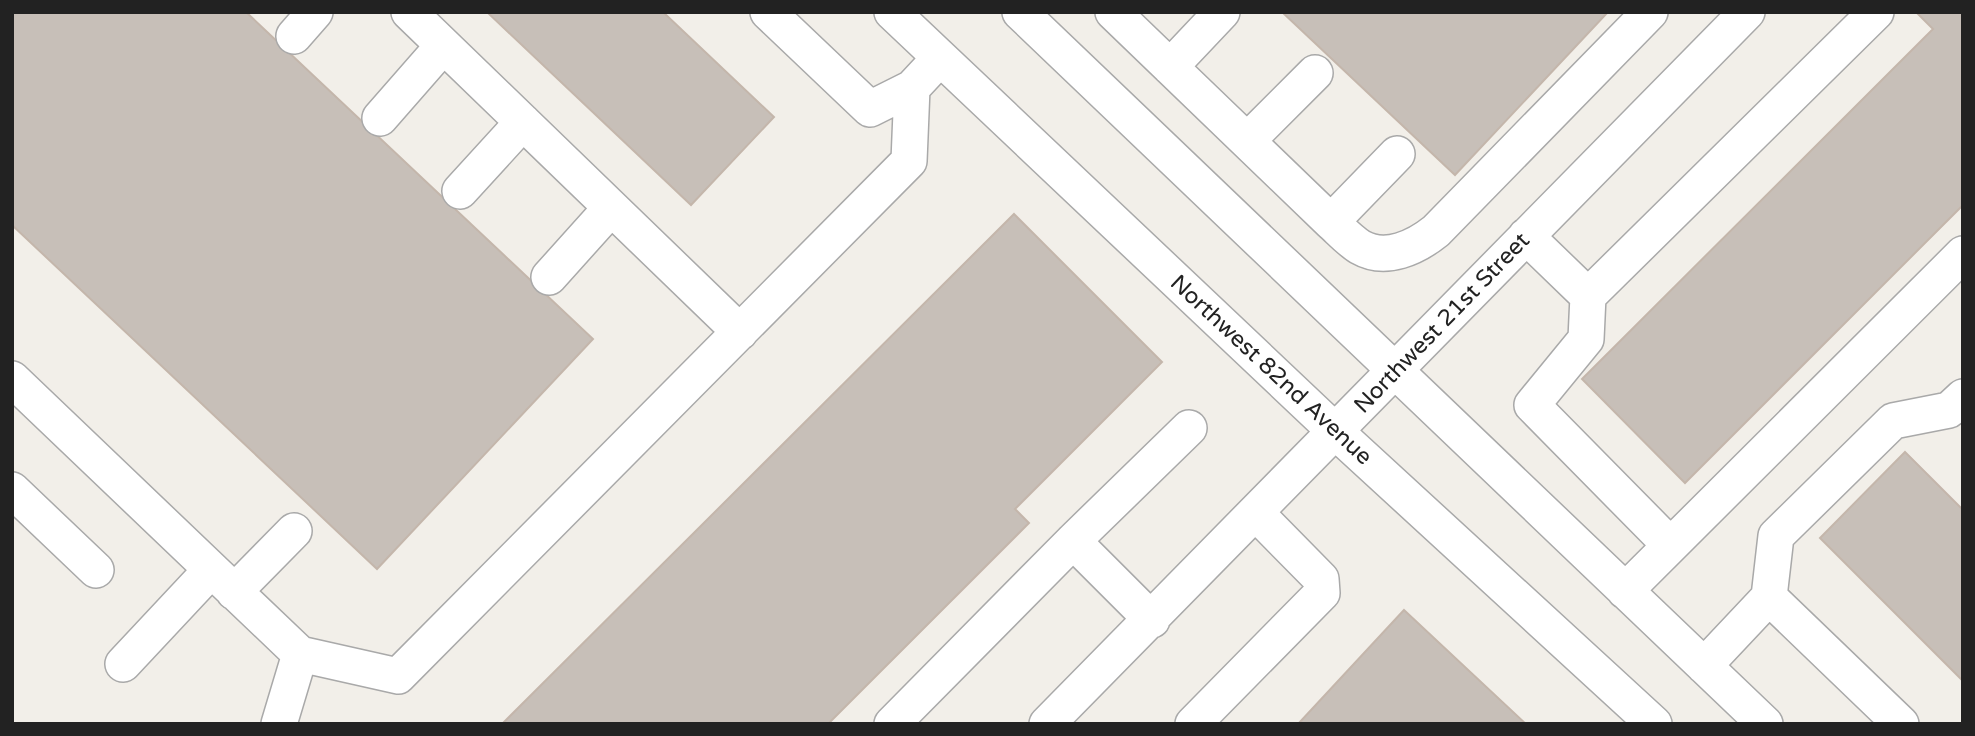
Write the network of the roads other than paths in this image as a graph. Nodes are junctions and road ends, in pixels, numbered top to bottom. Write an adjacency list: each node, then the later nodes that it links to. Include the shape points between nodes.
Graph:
1 (409, 12): 10 (street)
2 (768, 12): 14 (street, via 870,109)
3 (891, 12): 11 (street, Northwest 82nd Avenue)
4 (1020, 12): 27 (street)
5 (1113, 12): 12 (street)
6 (1222, 12): 12 (street)
7 (1650, 12): 21 (street, via 1420,244 1381,253 1361,248)
8 (1747, 12): 22 (street, Northwest 21st Street)
9 (1876, 12): 25 (street)
10 (443, 46): 15 (street); 16 (street)
11 (940, 58): 14 (street); 31 (street, Northwest 82nd Avenue)
12 (1170, 67): 17 (street)
13 (1315, 73): 17 (street)
14 (912, 89): 26 (street, via 909,161)
15 (380, 118)
16 (523, 122): 19 (street); 20 (street)
17 (1247, 141): 21 (street)
18 (1397, 154): 21 (street)
19 (460, 191)
20 (611, 208): 24 (street); 26 (street)
21 (1331, 222)
22 (1527, 236): 25 (street); 27 (street, Northwest 21st Street)
23 (1963, 254): 36 (street)
24 (549, 277)
25 (1588, 296): 36 (street, via 1586,339 1532,405)
26 (740, 331): 42 (street, via 398,676)
27 (1396, 371): 31 (street, Northwest 21st Street); 39 (street)
28 (12, 379): 38 (street)
29 (1958, 410): 40 (street, via 1894,421 1776,536)
30 (1189, 428): 35 (street)
31 (1336, 432): 33 (street, Northwest 21st Street); 49 (street, Northwest 82nd Avenue)
32 (12, 490): 37 (street)
33 (1256, 513): 41 (street, Northwest 21st Street); 48 (street, via 1321,579 1322,593)
34 (294, 531): 38 (street)
35 (1073, 541): 41 (street); 46 (street)
36 (1670, 545): 39 (street)
37 (96, 570)
38 (223, 581): 42 (street); 43 (street)
39 (1625, 591): 44 (street)
40 (1769, 597): 44 (street); 51 (street)
41 (1152, 620): 47 (street, Northwest 21st Street)
42 (300, 654): 45 (street)
43 (123, 664)
44 (1704, 666): 50 (street)
45 (279, 724)
46 (892, 724)
47 (1047, 724)
48 (1193, 724)
49 (1654, 724)
50 (1765, 724)
51 (1901, 724)

